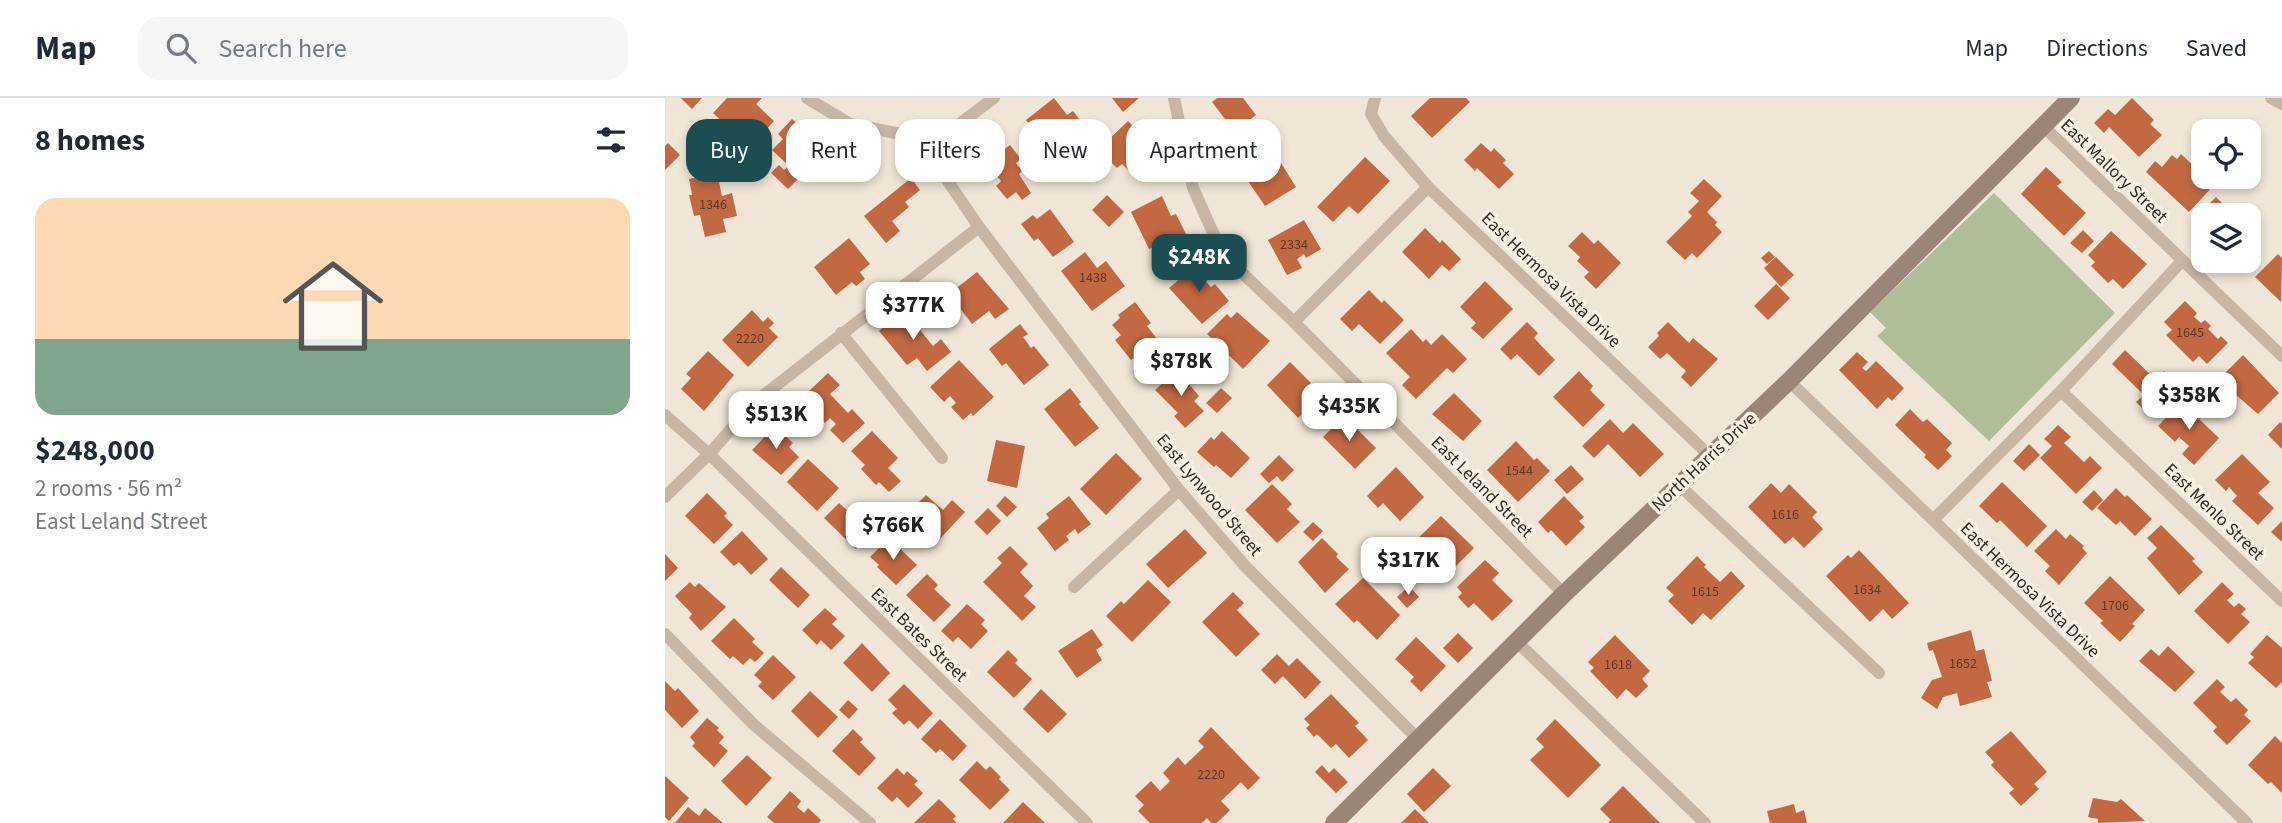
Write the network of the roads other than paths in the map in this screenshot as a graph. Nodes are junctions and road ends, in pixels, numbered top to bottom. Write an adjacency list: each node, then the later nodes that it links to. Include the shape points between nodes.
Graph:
1 (807, 98): 10 (street, via 850,124)
2 (994, 98): 8 (street)
3 (1174, 98): 15 (street, East Leland Street, via 1193,188 1214,235 1240,271)
4 (1375, 98): 12 (street, East Hermosa Vista Drive, via 1371,114 1384,136)
5 (2071, 98): 9 (street, North Harris Drive)
6 (2271, 98): 7 (street)
7 (2282, 104)
8 (966, 119)
9 (2043, 126): 14 (street, East Mallory Street); 18 (street, North Harris Drive)
10 (895, 133)
11 (948, 182): 13 (street, East Lynwood Street)
12 (1428, 187): 15 (street); 22 (street, East Hermosa Vista Drive)
13 (979, 227): 16 (street); 25 (street, East Lynwood Street)
14 (2182, 261): 17 (street, East Mallory Street); 19 (street)
15 (1294, 321): 29 (street, East Leland Street)
16 (841, 333): 21 (street, via 755,402); 23 (street)
17 (2282, 356)
18 (1789, 381): 22 (street, North Harris Drive); 27 (street, East Hermosa Vista Drive)
19 (2061, 391): 27 (street); 30 (street, East Menlo Street)
20 (665, 415): 21 (street, East Bates Street)
21 (709, 454): 26 (street); 37 (street, East Bates Street)
22 (1710, 456): 24 (street, North Harris Drive)
23 (943, 458)
24 (1679, 485): 29 (street, North Harris Drive); 33 (street)
25 (1179, 490): 28 (street); 34 (street, East Lynwood Street, via 1246,567)
26 (665, 497)
27 (1933, 520): 39 (street, East Hermosa Vista Drive)
28 (1074, 587)
29 (1564, 594): 32 (street, North Harris Drive)
30 (2282, 601)
31 (665, 634): 36 (street, via 753,724)
32 (1516, 641): 34 (street, North Harris Drive); 38 (street)
33 (1879, 673)
34 (1418, 739): 35 (street, North Harris Drive)
35 (1337, 822)
36 (870, 823)
37 (1087, 823)
38 (1705, 823)
39 (2247, 823)

